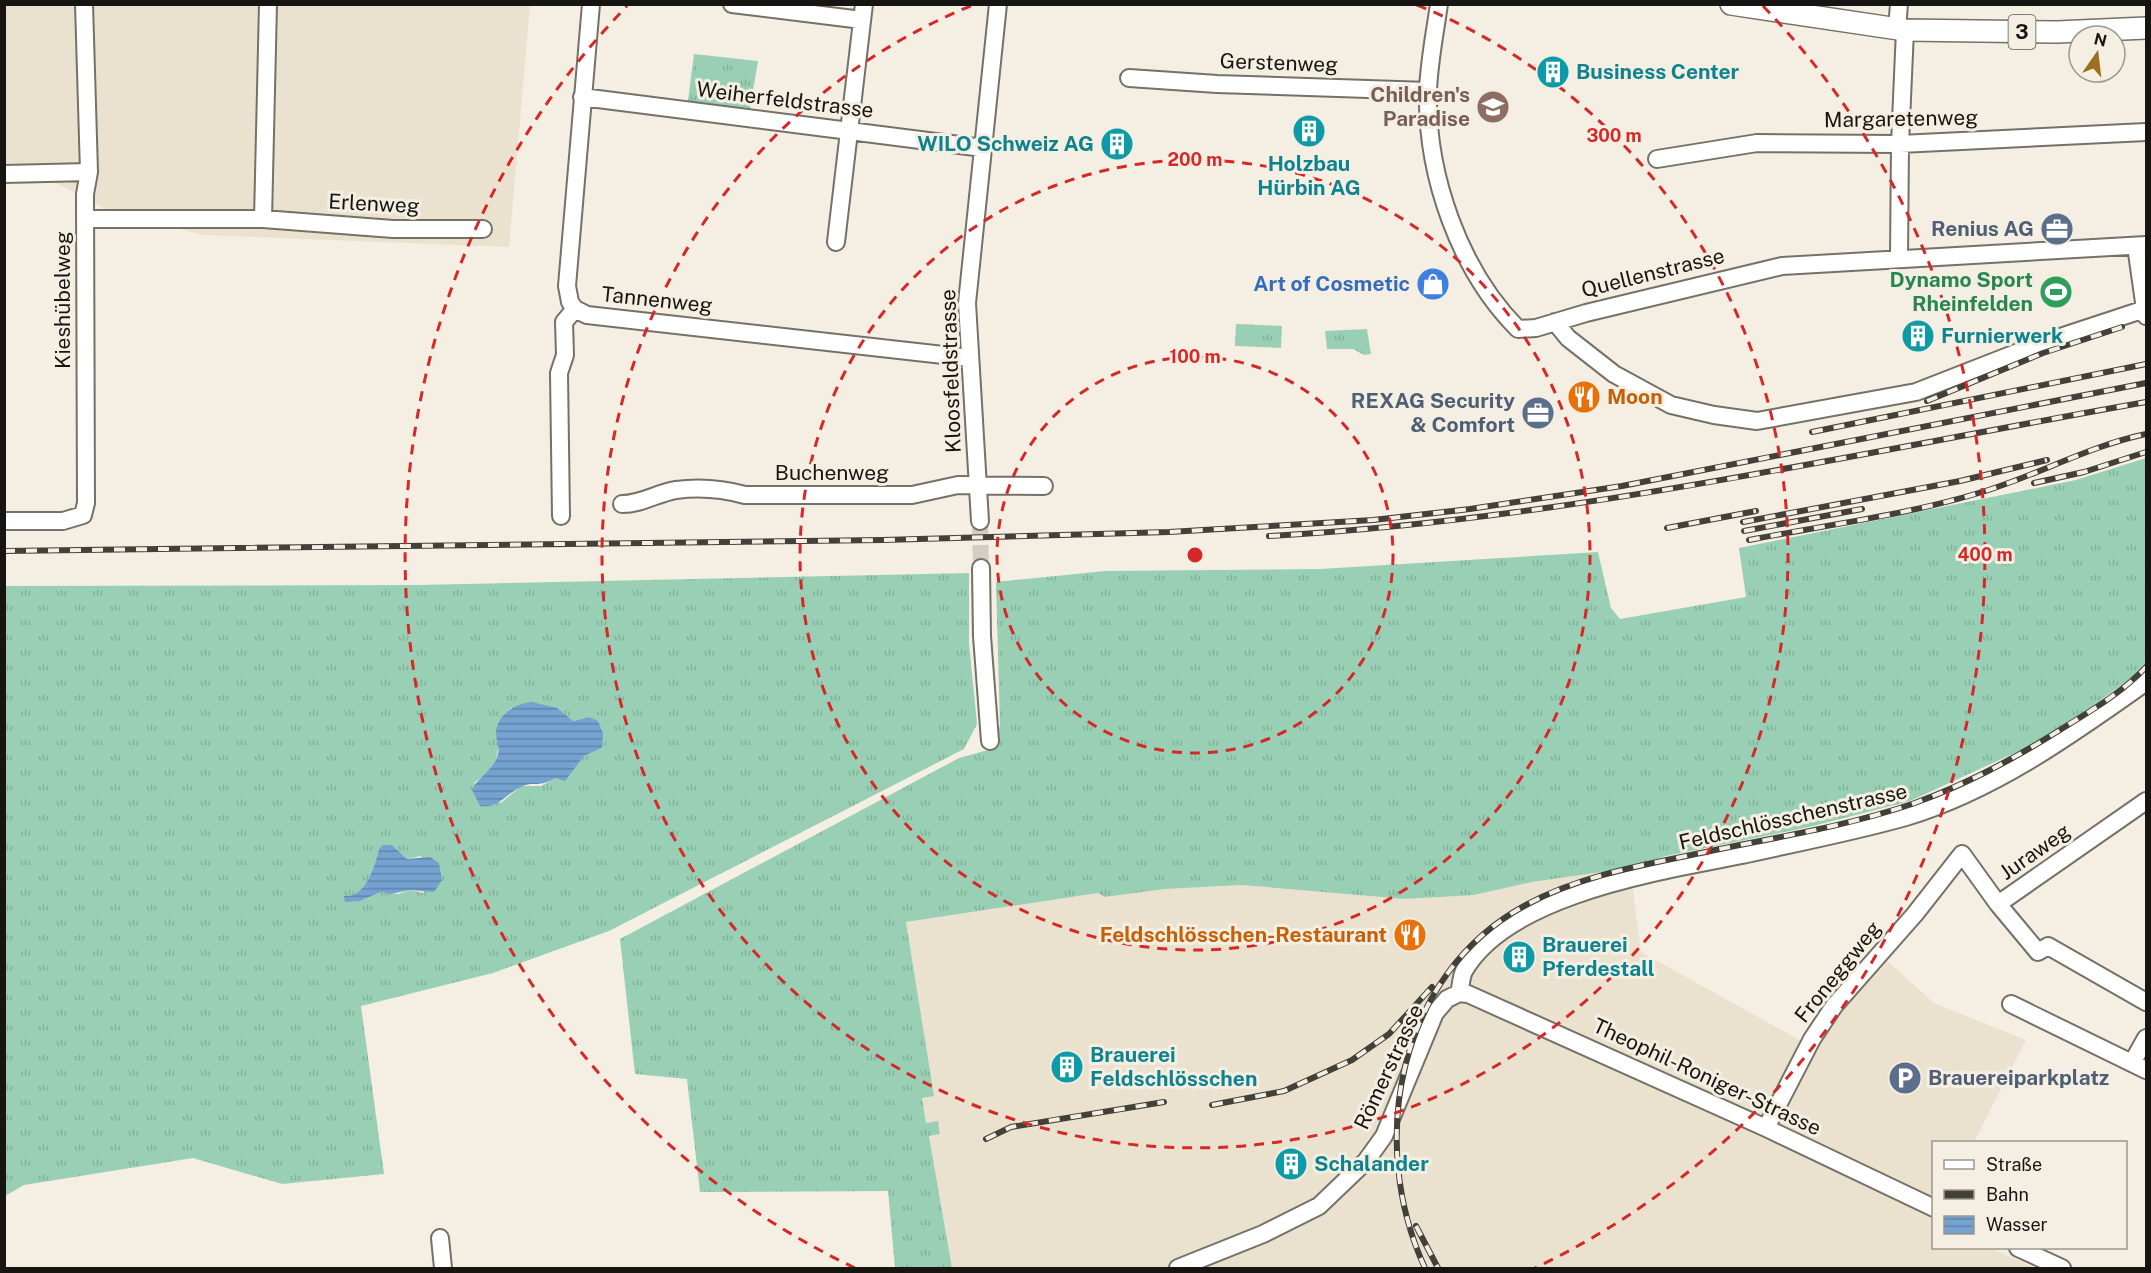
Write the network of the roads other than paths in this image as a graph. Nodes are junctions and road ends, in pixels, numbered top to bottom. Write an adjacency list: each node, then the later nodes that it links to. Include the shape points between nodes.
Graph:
1 (84, 4): 20 (street, Kieshübelweg)
2 (268, 4): 23 (street)
3 (591, 4): 14 (street, Tannenweg)
4 (732, 4): 9 (street)
5 (998, 4): 18 (street, Kloosfeldstrasse)
6 (1439, 4): 13 (street, Quellenstrasse)
7 (1731, 4): 11 (main road, 3)
8 (1899, 4): 11 (street)
9 (863, 12): 15 (street)
10 (2146, 28): 11 (main road, 3, via 2057,32)
11 (1901, 30): 17 (street)
12 (1129, 78): 13 (street, Gerstenweg)
13 (1428, 90): 30 (street, Quellenstrasse, via 1443,200 1462,247 1502,312 1518,329)
14 (582, 97): 15 (street, Weiherfeldstrasse); 28 (street, Tannenweg, via 567,286)
15 (849, 130): 18 (street, Weiherfeldstrasse); 25 (street)
16 (2146, 132): 17 (street, Margaretenweg)
17 (1900, 144): 19 (street, Margaretenweg, via 1757,143); 27 (street)
18 (984, 148): 31 (street, Kloosfeldstrasse, via 967,303)
19 (1657, 159)
20 (89, 172): 21 (street); 22 (street, Kieshübelweg)
21 (4, 174)
22 (85, 219): 23 (street, Erlenweg); 36 (street, Kieshübelweg, via 83,515 63,521)
23 (263, 219): 24 (street, Erlenweg, via 393,229)
24 (483, 229)
25 (836, 242)
26 (2141, 246): 27 (street, Quellenstrasse); 29 (street)
27 (1899, 258): 30 (street, Quellenstrasse, via 1782,266)
28 (575, 309): 31 (street, Tannenweg, via 587,315); 35 (street, via 564,322 565,354 559,373)
29 (2146, 312): 30 (street, via 2039,344 1916,392 1757,421 1671,405 1614,374 1568,338)
30 (1555, 322)
31 (970, 358): 32 (street, Kloosfeldstrasse)
32 (979, 485): 33 (street, Buchenweg); 34 (street, Buchenweg, via 958,485 912,495 745,495 724,489 675,490 635,504); 37 (street, Kloosfeldstrasse)
33 (1044, 486)
34 (622, 504)
35 (561, 516)
36 (4, 521)
37 (980, 521)
38 (981, 567): 40 (street)
39 (2146, 679): 44 (street, Feldschlösschenstrasse, via 2075,732 1998,779 1907,816 1642,875 1571,895 1526,917 1480,951 1463,973)
40 (990, 741)
41 (2146, 801): 43 (street, Juraweg)
42 (1962, 854): 43 (street, Juraweg); 49 (street, Froneggweg, via 1834,1006 1812,1039)
43 (1998, 904): 45 (street, via 2038,952 2048,946)
44 (1459, 993): 49 (street, Theophil-Roniger-Strasse, via 1478,998); 54 (street, Römerstrasse, via 1447,999 1435,1013 1393,1118 1366,1161 1319,1206)
45 (2146, 1002)
46 (2011, 1004): 48 (street)
47 (2146, 1038): 48 (street)
48 (2139, 1067)
49 (1766, 1128): 50 (street, Theophil-Roniger-Strasse)
50 (1932, 1207)
51 (440, 1238): 53 (street)
52 (2020, 1249): 55 (street)
53 (443, 1269)
54 (1178, 1269)
55 (2062, 1269)

